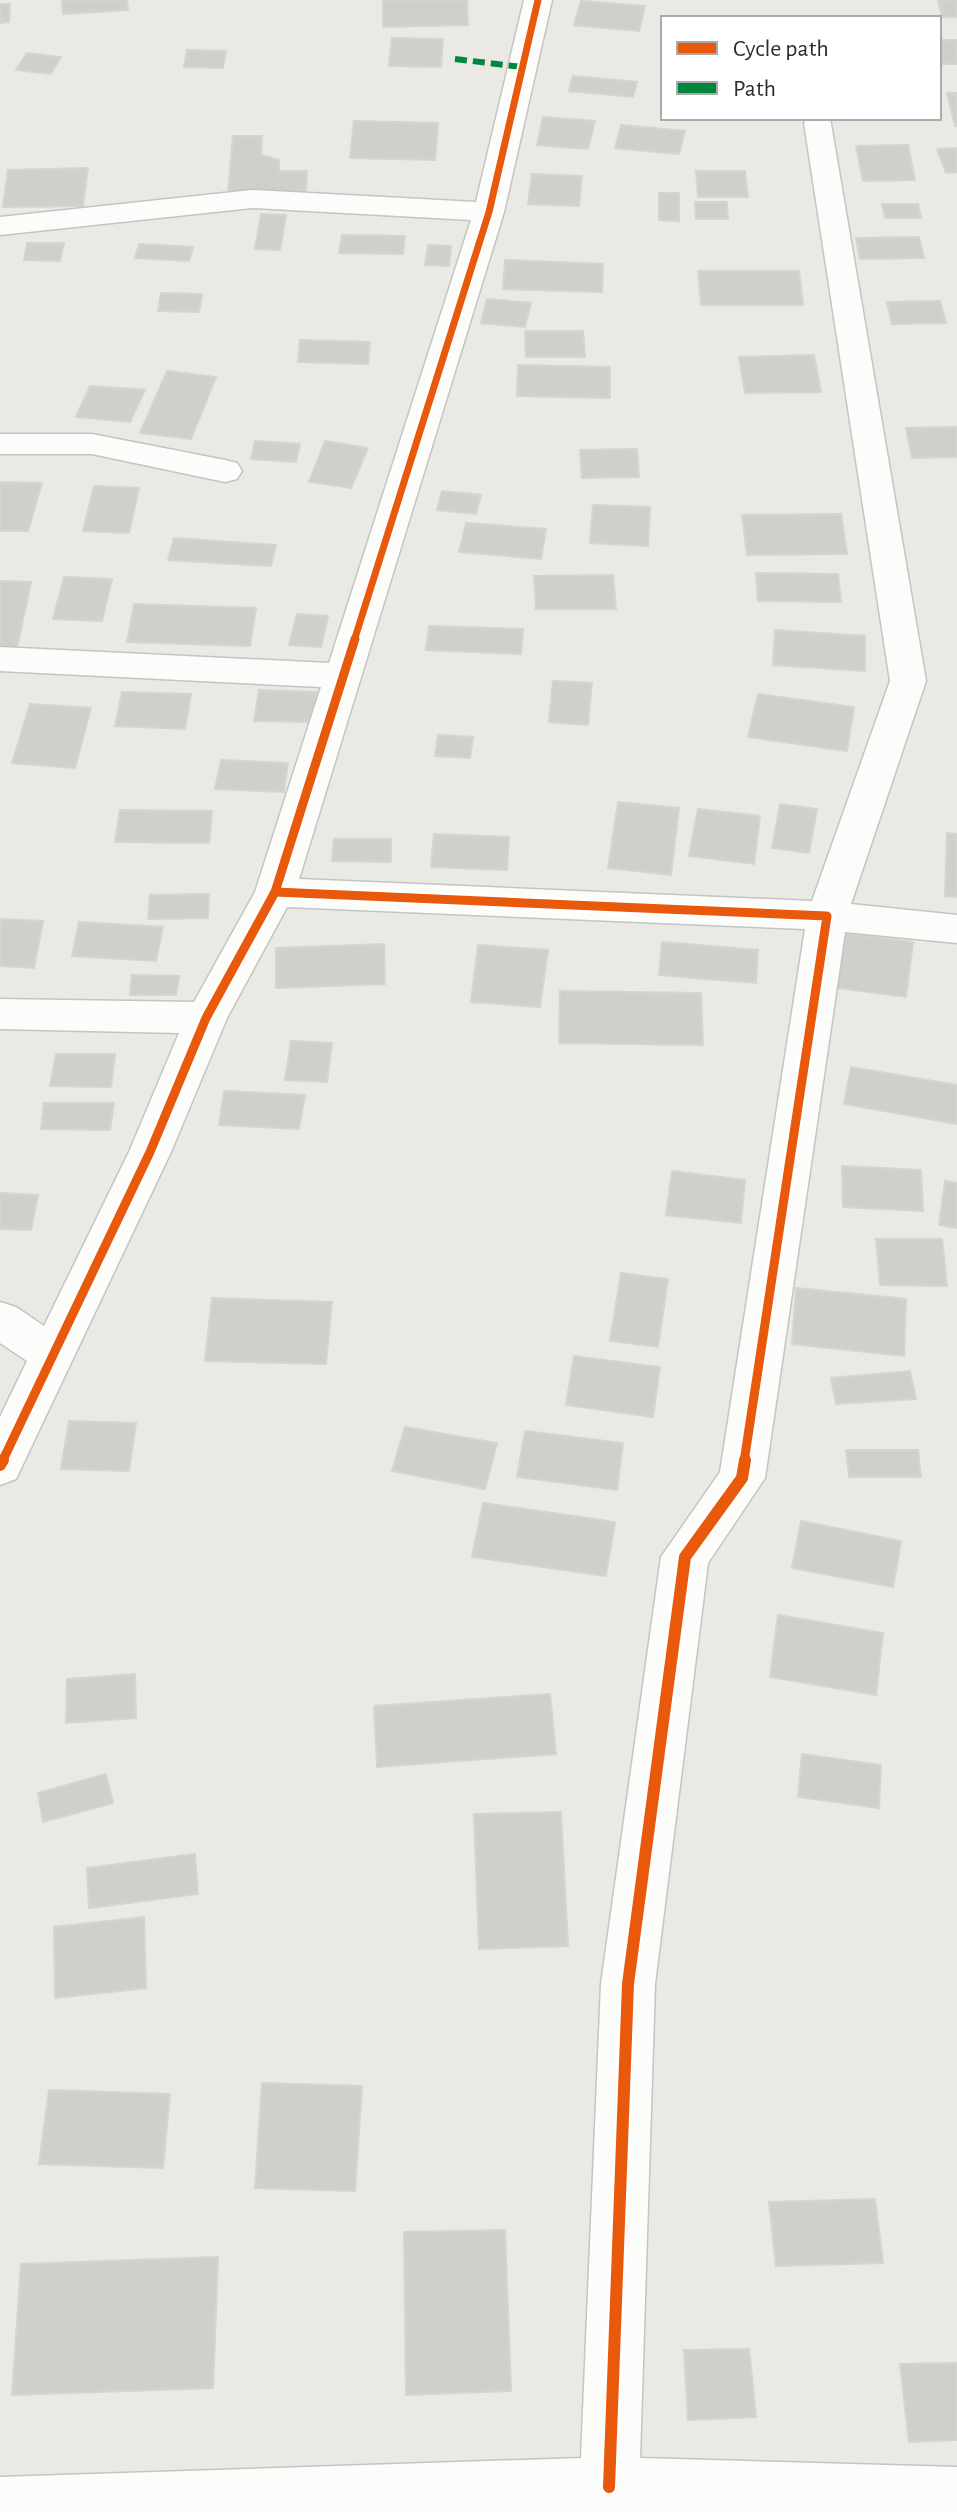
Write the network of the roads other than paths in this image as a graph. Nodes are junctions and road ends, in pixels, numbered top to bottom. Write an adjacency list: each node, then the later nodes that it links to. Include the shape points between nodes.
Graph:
1 (538, 0): 3 (street)
2 (819, 123): 10 (street, via 908,681)
3 (489, 212): 4 (street, via 252,199); 8 (street)
4 (0, 226)
5 (0, 444): 6 (street, via 92,444)
6 (225, 471)
7 (0, 659): 8 (street)
8 (343, 676): 9 (street)
9 (275, 892): 10 (street); 13 (street)
10 (827, 916): 11 (street); 17 (street, via 742,1478 685,1557 628,1984)
11 (957, 929)
12 (0, 1014): 13 (street)
13 (206, 1018): 15 (street, via 150,1152)
14 (0, 1320): 15 (street)
15 (53, 1355): 16 (street)
16 (0, 1465)
17 (609, 2487): 18 (street); 19 (street)
18 (957, 2497)
19 (0, 2507)

